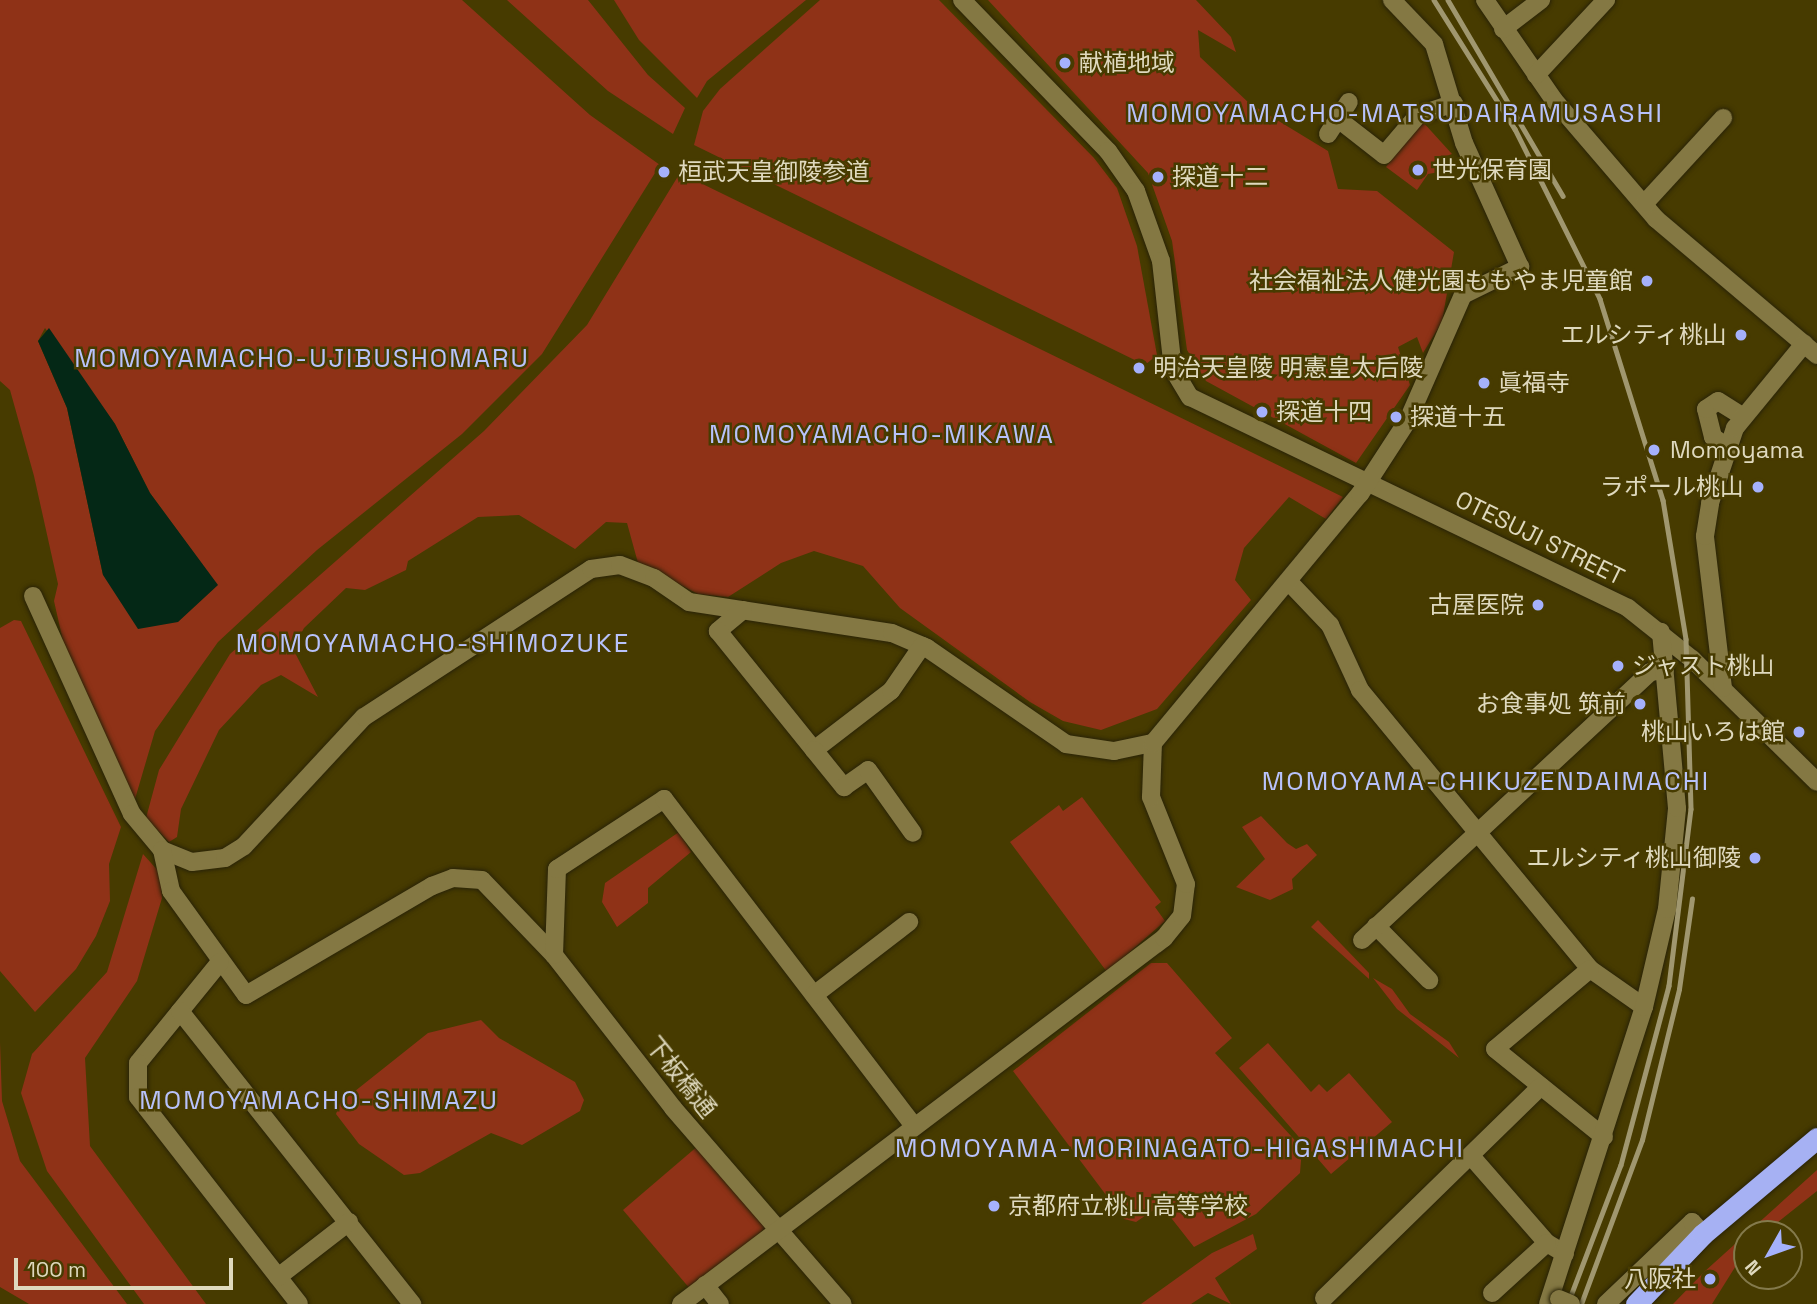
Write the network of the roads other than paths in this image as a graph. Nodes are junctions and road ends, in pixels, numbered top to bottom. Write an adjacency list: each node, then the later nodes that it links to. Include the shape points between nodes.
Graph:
1 (962, 0): 15 (street, OTESUJI STREET, via 1108,151 1136,191 1161,261 1172,369 1199,403)
2 (1392, 0): 9 (street, via 1434,44)
3 (1485, 0): 6 (street)
4 (1541, 0): 6 (street)
5 (1606, 0): 7 (street)
6 (1503, 29): 7 (street)
7 (1536, 75): 11 (street)
8 (1349, 102): 9 (street, via 1333,126 1384,155 1418,114)
9 (1454, 103): 15 (street, via 1464,143 1520,267 1463,295 1408,420)
10 (1723, 118): 11 (street)
11 (1644, 204): 12 (street)
12 (1810, 350): 13 (street)
13 (1742, 416): 14 (street); 14 (street, via 1718,401 1706,409 1713,437)
14 (1726, 446): 22 (street, via 1705,536)
15 (1365, 484): 16 (street); 19 (street, OTESUJI STREET, via 1599,592)
16 (1290, 583): 23 (street); 26 (street, via 1330,625 1360,690)
17 (33, 596): 28 (street, via 120,792)
18 (743, 610): 20 (street, via 892,633); 24 (street, via 718,631); 28 (street, via 689,602 654,578 620,565 592,569 364,717 235,853 203,862)
19 (1661, 632): 21 (street); 22 (street, OTESUJI STREET)
20 (922, 646): 23 (street, via 1058,741 1105,751); 24 (street, via 891,691)
21 (1665, 670): 26 (street, via 1650,672); 37 (street, via 1677,808 1674,865)
22 (1723, 688): 25 (street, OTESUJI STREET)
23 (1153, 743): 40 (street, via 1151,797 1186,884 1178,923)
24 (814, 750): 27 (street, via 844,787 867,770)
25 (1817, 782)
26 (1477, 832): 30 (street); 34 (street)
27 (913, 833)
28 (162, 850): 33 (street, via 171,891)
29 (909, 922): 36 (street)
30 (1376, 926): 31 (street); 35 (street)
31 (1362, 940)
32 (554, 955): 33 (street, 下板橋通, via 481,880 453,878 246,995); 36 (street, via 557,869 664,799); 45 (street, 下板橋通)
33 (220, 962): 38 (street)
34 (1590, 969): 37 (street); 39 (street, via 1495,1049)
35 (1429, 980)
36 (814, 995): 40 (street)
37 (1644, 1007): 41 (street)
38 (180, 1011): 44 (street); 49 (street, via 138,1063 138,1097)
39 (1541, 1086): 41 (street); 43 (street)
40 (913, 1125): 45 (street)
41 (1604, 1137): 48 (street)
42 (1817, 1138): 46 (highway)
43 (1471, 1156): 47 (street); 52 (street)
44 (348, 1222): 49 (street); 55 (street)
45 (777, 1228): 50 (street); 58 (street, 下板橋通)
46 (1703, 1234): 59 (street, via 1692,1222); 60 (highway)
47 (1547, 1243): 48 (street); 51 (street)
48 (1565, 1254): 53 (street)
49 (278, 1277): 54 (street)
50 (705, 1285): 56 (street); 57 (street)
51 (1492, 1293)
52 (1324, 1298)
53 (1557, 1301)
54 (299, 1304)
55 (412, 1304)
56 (681, 1304)
57 (720, 1304)
58 (843, 1304)
59 (1606, 1304)
60 (1636, 1304)

